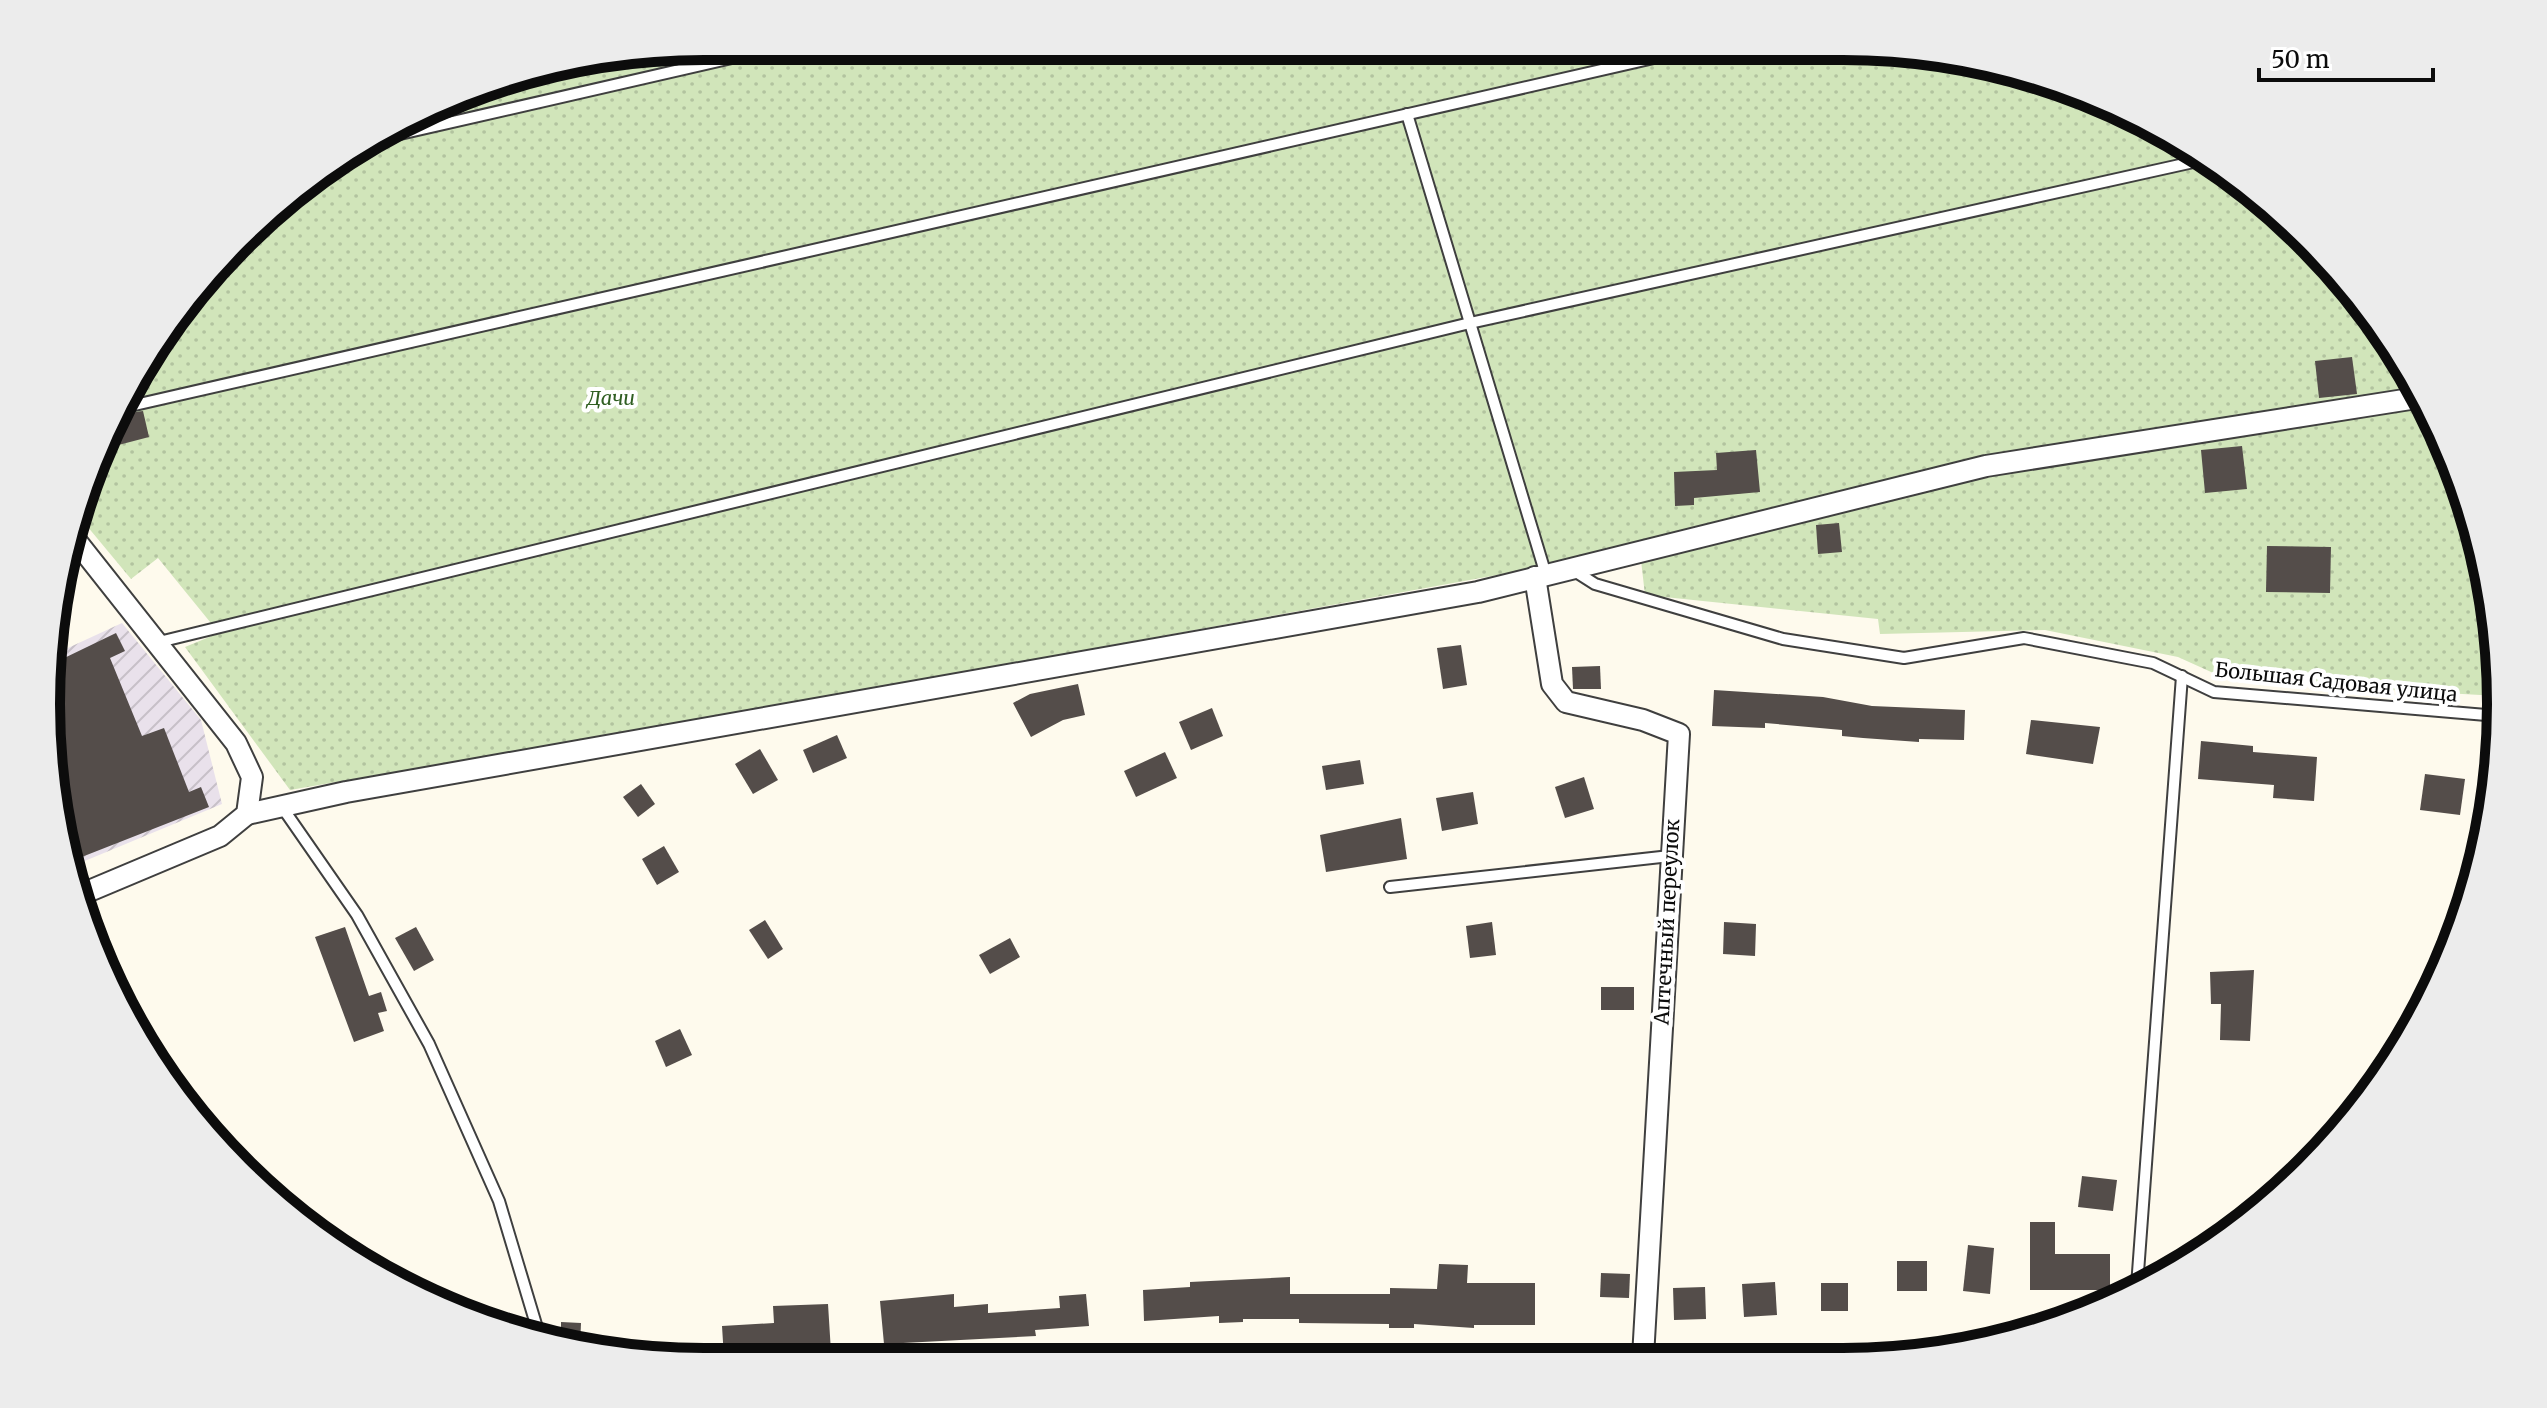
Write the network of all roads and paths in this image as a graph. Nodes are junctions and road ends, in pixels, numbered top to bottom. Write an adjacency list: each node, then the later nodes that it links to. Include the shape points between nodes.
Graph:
1 (723, 60): 4 (lane)
2 (1645, 60): 3 (lane)
3 (1407, 114): 6 (lane); 8 (lane)
4 (407, 132)
5 (2191, 163): 6 (lane)
6 (1470, 323): 11 (lane); 12 (lane)
7 (2410, 399): 10 (street, via 1986,466)
8 (133, 405)
9 (80, 545): 12 (street)
10 (1570, 569): 11 (street); 13 (lane, Большая Садовая улица, via 1595,584 1783,639 1904,658 2024,638 2153,663)
11 (1541, 576): 15 (street, via 1478,592); 17 (street, Аптечный переулок, via 1552,684 1566,702 1679,734)
12 (159, 642): 16 (street, via 236,743 252,777)
13 (2182, 676): 14 (lane, Большая Садовая улица, via 2214,692); 20 (lane)
14 (2487, 715)
15 (282, 807): 16 (street); 21 (lane, via 357,915 429,1044 499,1201)
16 (247, 814): 19 (street, via 220,836)
17 (1670, 856): 18 (lane); 22 (street, Аптечный переулок)
18 (1390, 887)
19 (88, 891)
20 (2138, 1277)
21 (536, 1326)
22 (1643, 1348)

